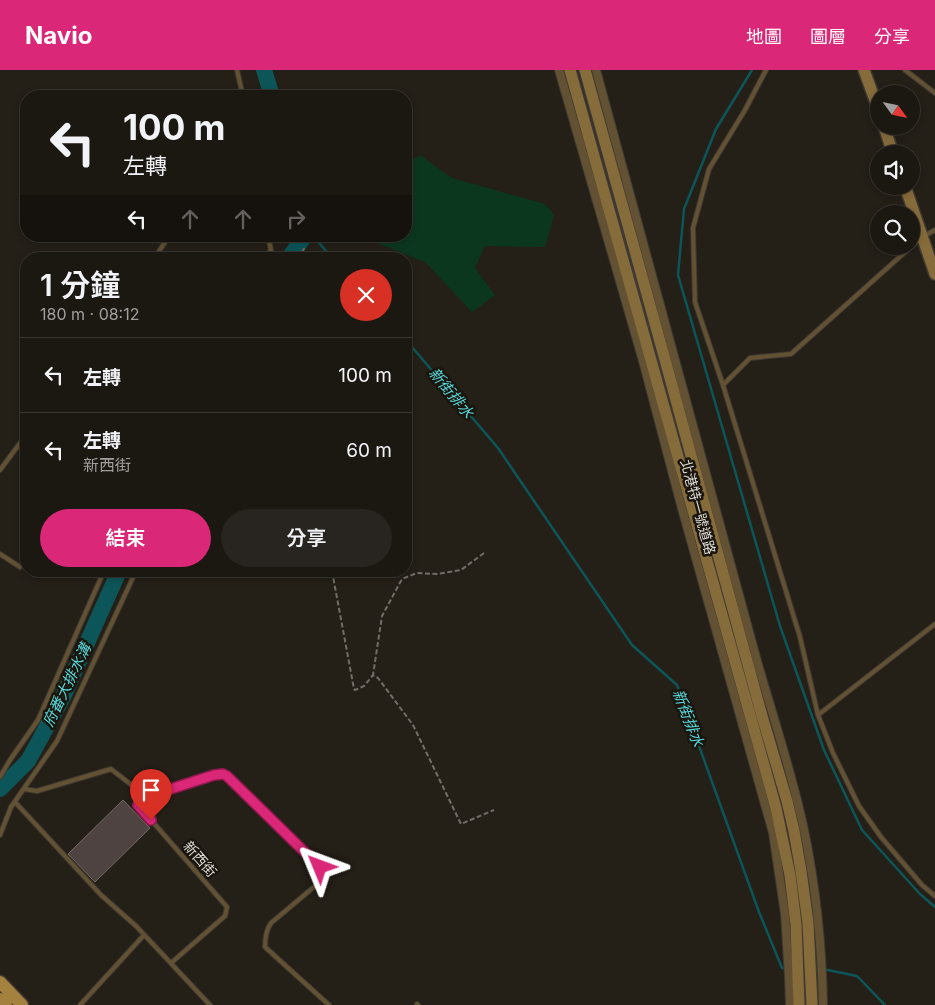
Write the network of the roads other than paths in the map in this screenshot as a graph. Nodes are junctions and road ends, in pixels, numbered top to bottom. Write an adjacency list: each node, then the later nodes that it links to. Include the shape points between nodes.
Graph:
1 (238, 70): 10 (lane)
2 (559, 70): 34 (street, 北港特一號道路, via 773,833 785,914)
3 (570, 70): 34 (street, 北港特一號道路, via 776,808)
4 (585, 70): 34 (street, 北港特一號道路, via 787,801 808,923)
5 (596, 70): 34 (street, 北港特一號道路, via 804,830 819,924)
6 (766, 70): 18 (lane, via 709,169 693,228 695,302)
7 (864, 70): 9 (street)
8 (905, 70): 11 (lane)
9 (870, 86)
10 (242, 90)
11 (935, 93)
12 (908, 195): 14 (street)
13 (935, 230): 14 (lane)
14 (922, 237): 17 (street); 18 (lane, via 791,354 750,358)
15 (269, 242): 16 (lane)
16 (270, 250)
17 (935, 274)
18 (723, 385): 26 (lane, via 800,638)
19 (20, 443): 20 (lane)
20 (0, 470)
21 (0, 554): 22 (lane)
22 (20, 567)
23 (101, 577): 27 (lane, via 38,720)
24 (133, 577): 28 (lane, via 57,741)
25 (935, 624): 26 (lane)
26 (818, 715): 32 (lane, via 859,806 881,837)
27 (0, 777)
28 (24, 789): 29 (lane, via 37,791 111,769); 30 (lane)
29 (143, 794): 35 (lane, 新西街, via 138,805 227,907 225,916); 44 (lane, via 155,794 223,774 320,867 321,881 271,923 264,947)
30 (15, 802): 31 (lane); 33 (lane, via 101,895)
31 (0, 835)
32 (935, 896)
33 (144, 936): 35 (lane); 42 (lane)
34 (804, 956): 36 (street); 37 (street)
35 (171, 963): 43 (lane)
36 (794, 977): 45 (street); 46 (street)
37 (817, 978): 47 (street); 48 (street)
38 (0, 982): 41 (main road)
39 (0, 998): 40 (main road)
40 (6, 1005)
41 (22, 1005)
42 (80, 1005)
43 (210, 1005)
44 (329, 1005)
45 (790, 1005)
46 (799, 1005)
47 (812, 1005)
48 (823, 1005)

